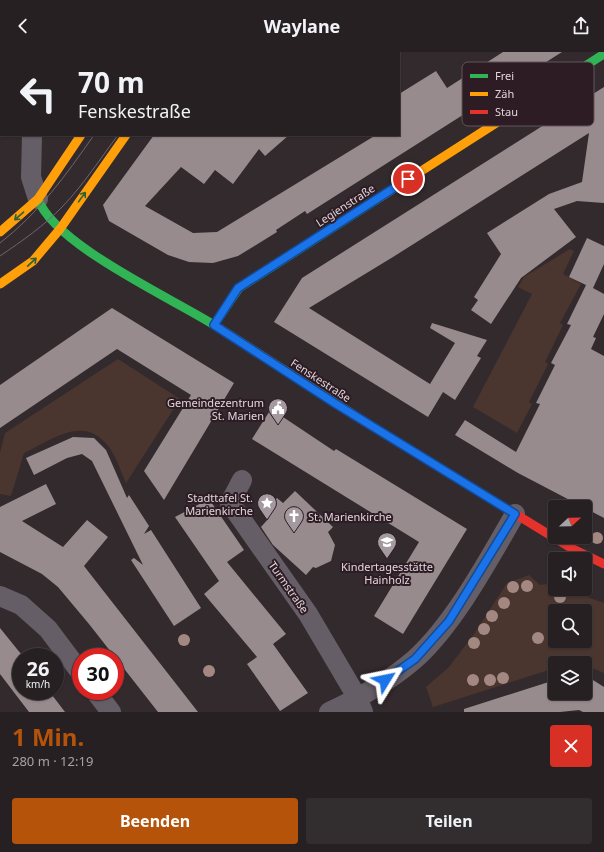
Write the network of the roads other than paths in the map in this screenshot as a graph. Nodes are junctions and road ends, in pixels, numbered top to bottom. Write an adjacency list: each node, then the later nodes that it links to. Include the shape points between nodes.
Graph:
1 (604, 54): 2 (street, Legienstraße)
2 (591, 62)
3 (491, 126): 11 (street, Legienstraße, via 238,288)
4 (32, 136): 7 (street, via 31,177)
5 (80, 136): 7 (street)
6 (125, 136): 8 (street, one-way to 6)
7 (38, 199): 8 (street, Fenskestraße, via 40,207); 9 (street, one-way to 9)
8 (60, 229): 10 (street, one-way to 8, via 33,261); 11 (street, Fenskestraße, via 113,267)
9 (0, 232)
10 (0, 284)
11 (214, 325): 13 (street, Fenskestraße, via 336,404)
12 (242, 480): 18 (street, Turmstraße, via 230,503 308,614)
13 (515, 514): 14 (street, Fenskestraße, via 571,548); 18 (street, via 449,621 415,659)
14 (604, 564)
15 (0, 596): 16 (street, via 21,605 48,629)
16 (72, 661)
17 (102, 700): 19 (street)
18 (360, 705): 20 (street)
19 (111, 712)
20 (329, 712)

